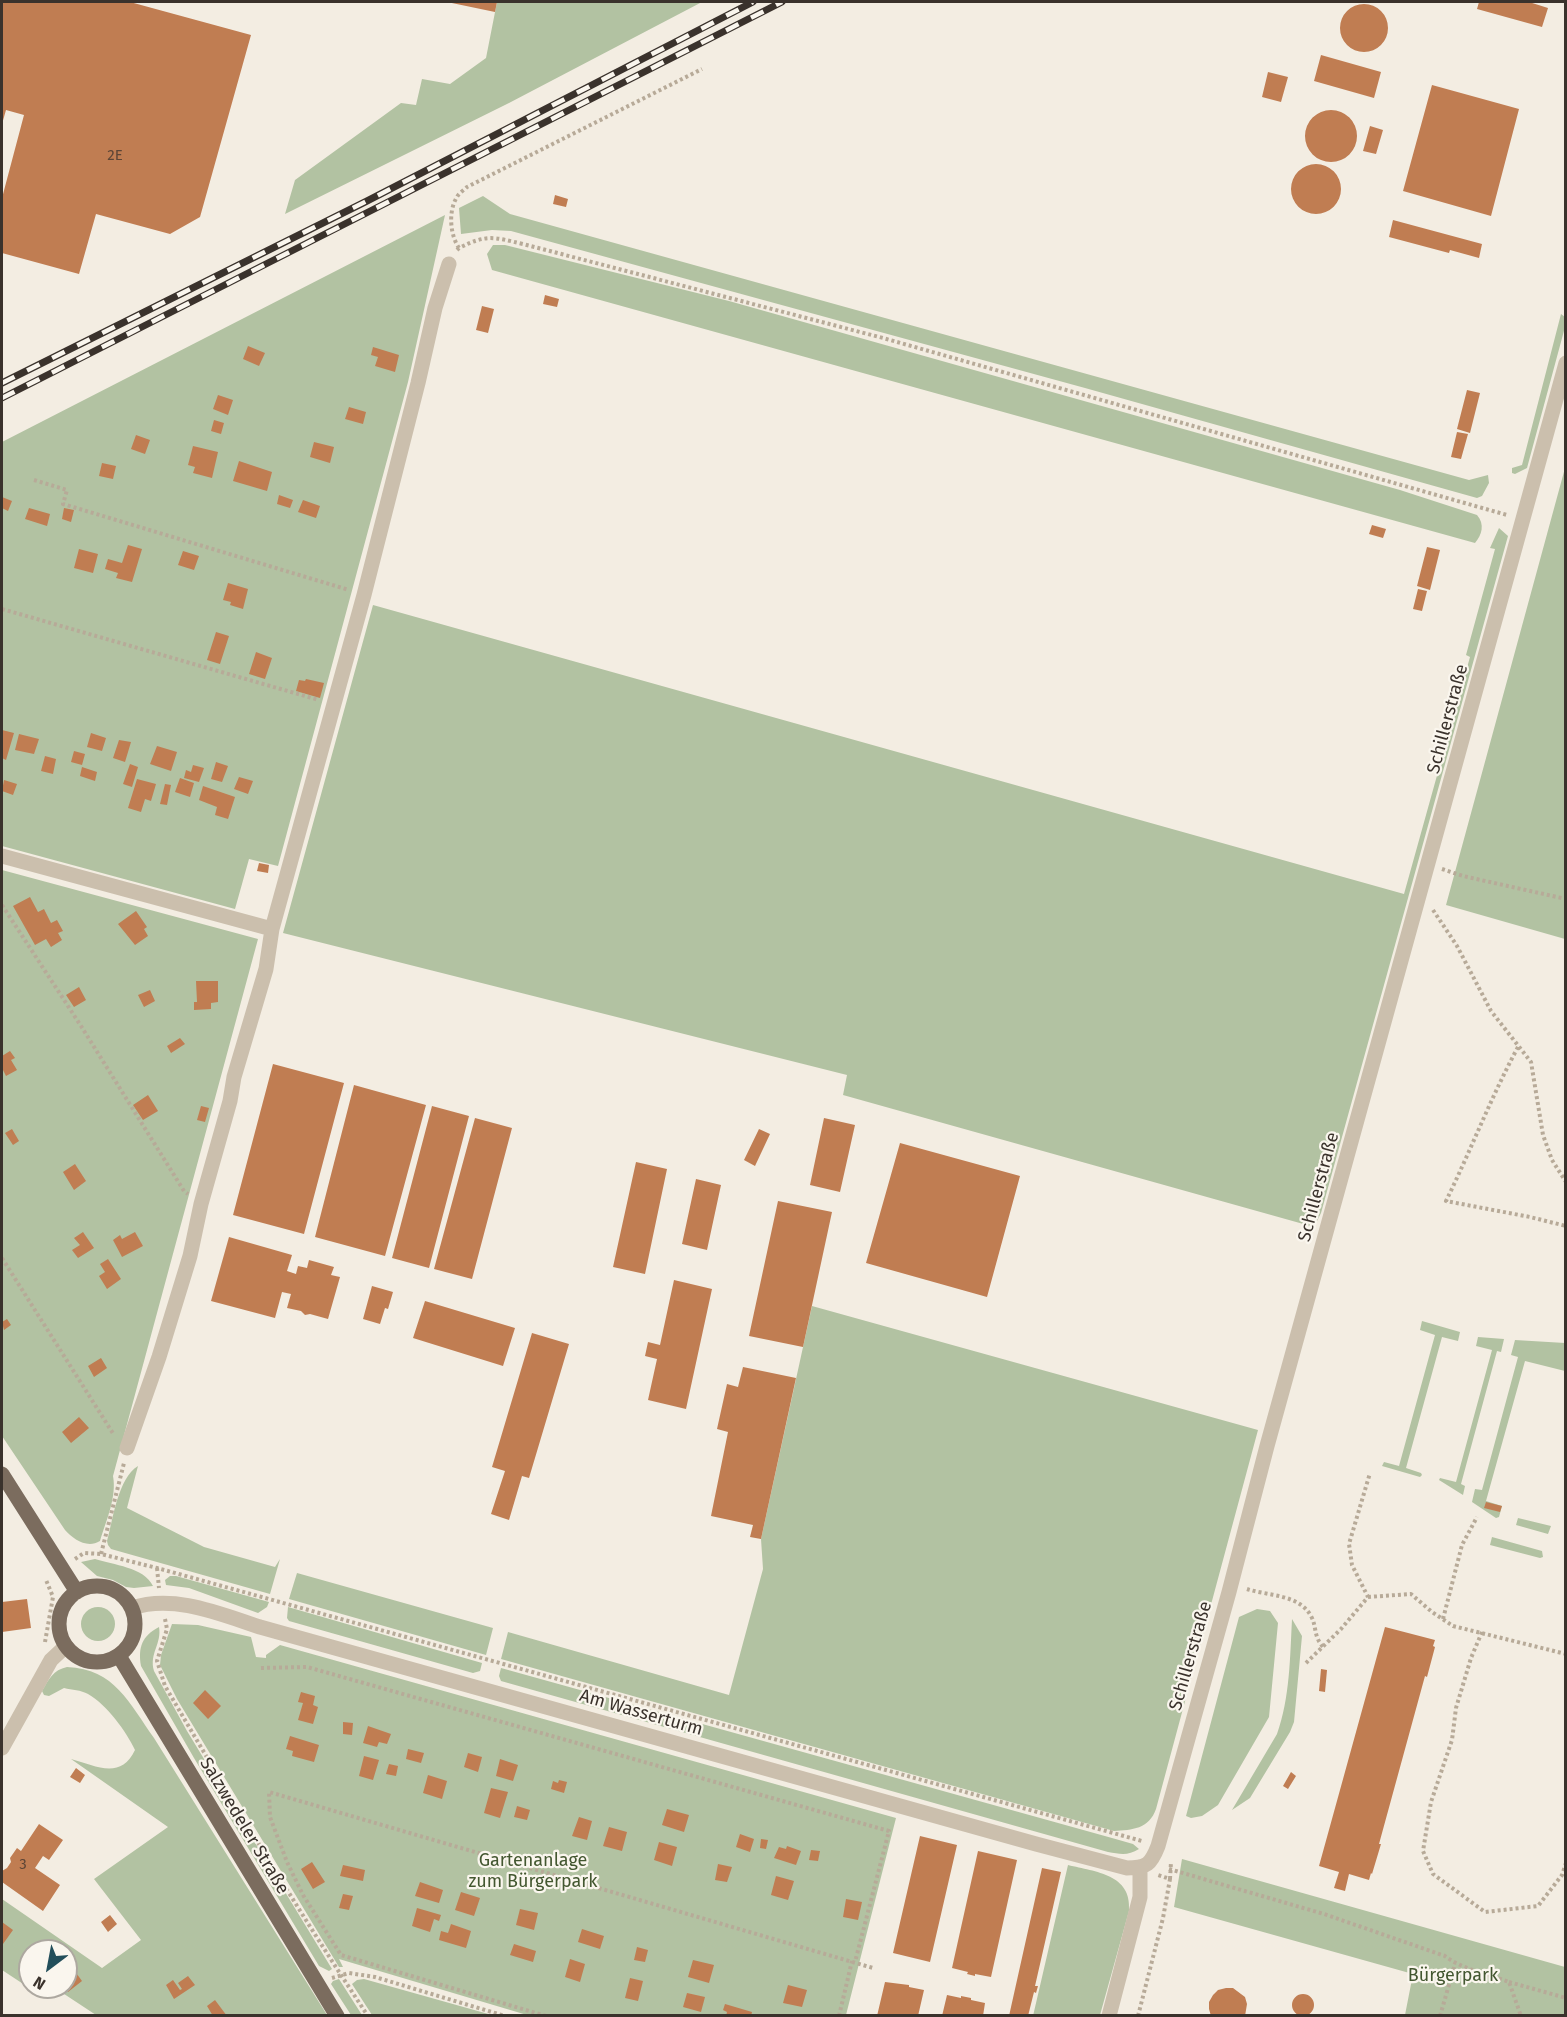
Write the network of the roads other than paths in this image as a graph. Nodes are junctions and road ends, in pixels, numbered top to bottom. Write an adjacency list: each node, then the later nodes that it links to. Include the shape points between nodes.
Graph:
1 (449, 264): 4 (street)
2 (1566, 363): 12 (street, Schillerstraße, via 1226,1604 1155,1852 1148,1864)
3 (2, 856): 4 (street)
4 (272, 930): 5 (street, via 266,969 186,1267)
5 (128, 1448)
6 (2, 1474): 7 (main road)
7 (77, 1592): 8 (main road, via 94,1586 112,1589); 9 (main road, via 65,1605 59,1621)
8 (132, 1608): 10 (main road, via 135,1635); 12 (street, Am Wasserturm, via 162,1603 204,1609 1025,1841 1112,1865)
9 (66, 1646): 10 (main road, via 90,1662 100,1663); 11 (street, via 51,1660)
10 (119, 1656): 13 (main road, Salzwedeler Straße)
11 (2, 1748)
12 (1140, 1868): 14 (street, via 1139,1904)
13 (337, 2016)
14 (1109, 2016)

